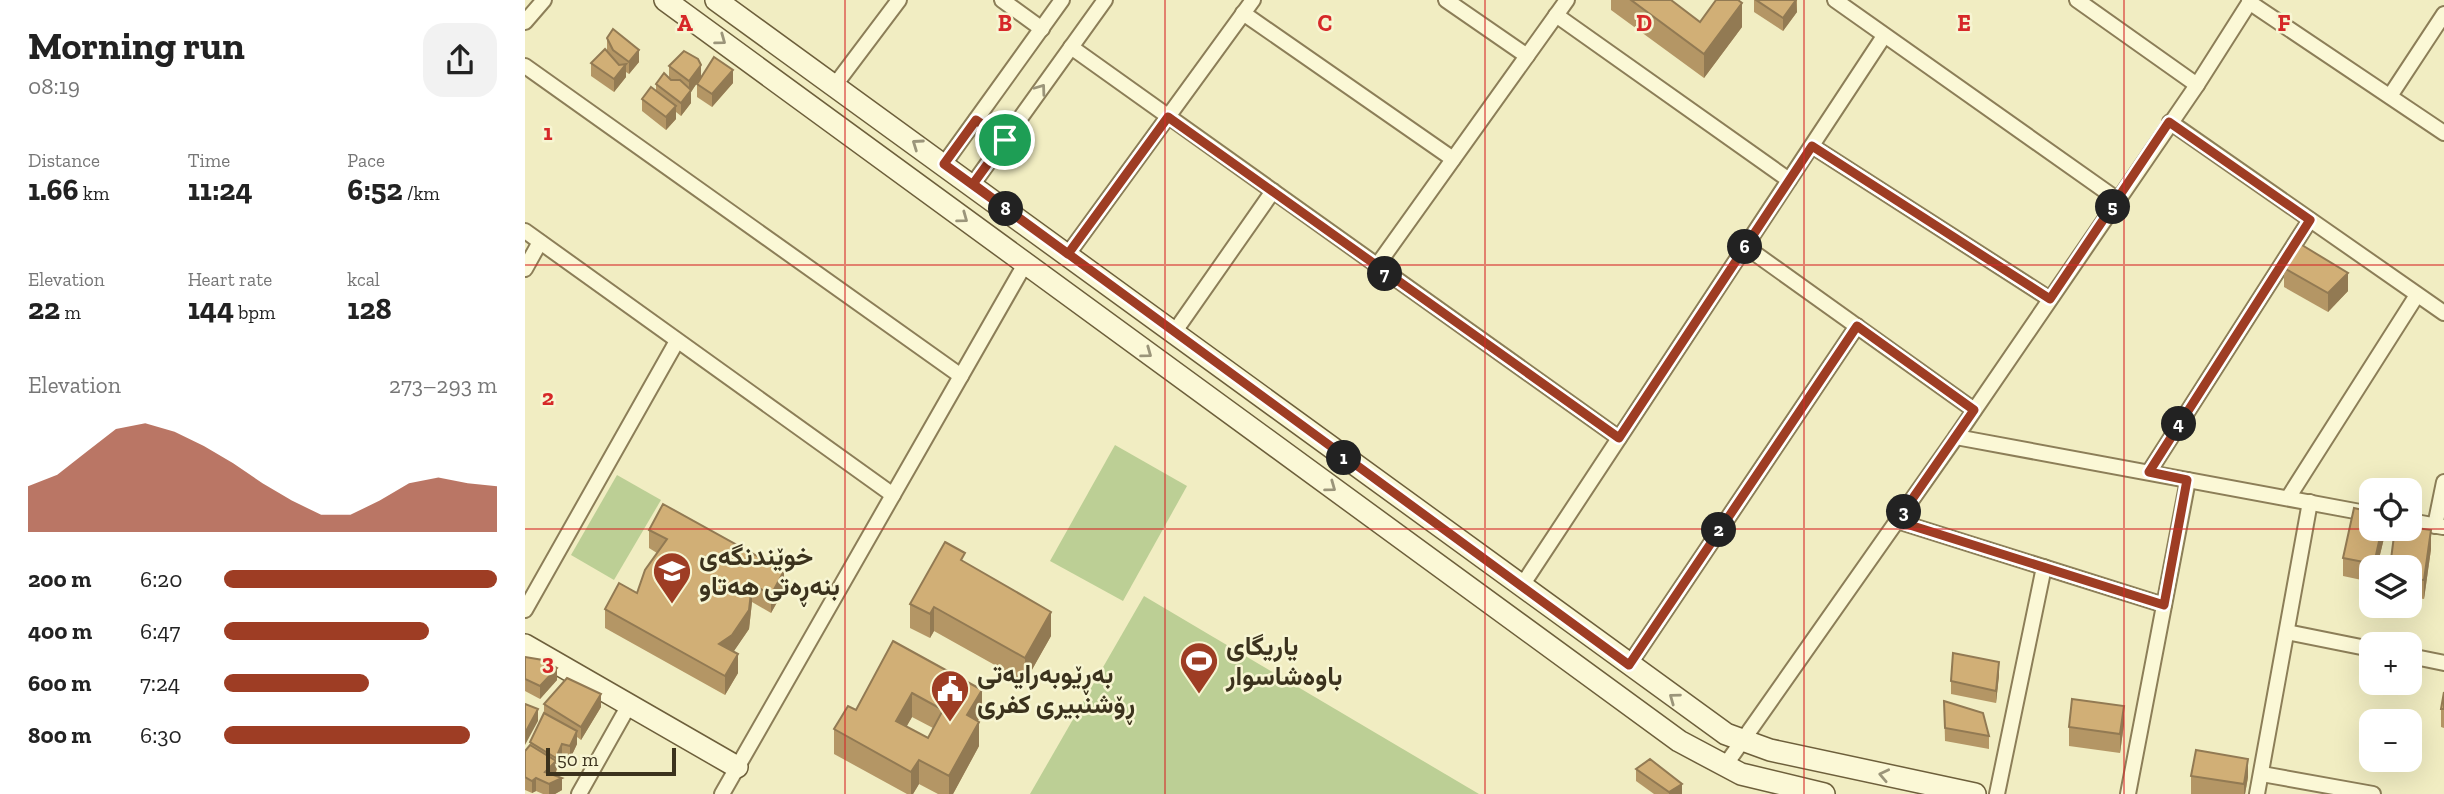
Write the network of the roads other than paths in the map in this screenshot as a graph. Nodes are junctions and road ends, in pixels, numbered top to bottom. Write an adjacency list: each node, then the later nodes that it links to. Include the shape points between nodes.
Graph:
1 (544, 0): 17 (street)
2 (665, 0): 32 (street, one-way to 32)
3 (898, 0): 23 (street)
4 (1002, 0): 18 (street)
5 (1062, 0): 18 (street)
6 (1105, 0): 20 (street)
7 (1253, 0): 14 (street)
8 (1446, 0): 21 (street)
9 (1567, 0): 16 (street)
10 (1835, 0): 19 (street)
11 (2077, 0): 24 (street)
12 (2250, 1): 24 (street); 25 (street)
13 (730, 4): 23 (street)
14 (1243, 13): 26 (street); 34 (street)
15 (2444, 14): 25 (street)
16 (1556, 15): 21 (street); 36 (street)
17 (525, 22)
18 (1042, 29): 28 (street)
19 (1884, 36): 33 (street); 39 (street)
20 (1071, 47): 26 (street); 31 (street, one-way to 20)
21 (1527, 56): 34 (street)
22 (525, 66): 56 (street)
23 (835, 85): 27 (street)
24 (2197, 85): 29 (street)
25 (2390, 96): 30 (street)
26 (1168, 117): 38 (street); 44 (street)
27 (883, 120): 32 (street); 35 (street, one-way to 27)
28 (976, 120): 31 (street); 35 (street)
29 (2169, 122): 39 (street); 40 (street)
30 (2444, 133)
31 (1005, 140): 37 (street)
32 (865, 146): 45 (street, one-way to 45)
33 (1812, 146): 36 (street); 50 (street)
34 (1453, 159): 46 (street)
35 (944, 164): 37 (street)
36 (1789, 180): 43 (street)
37 (973, 184): 44 (street)
38 (1273, 191): 46 (street); 54 (street)
39 (2118, 200): 50 (street)
40 (2310, 220): 49 (street); 60 (street)
41 (525, 231): 42 (street)
42 (540, 242): 47 (street); 55 (street)
43 (1746, 247): 53 (street); 59 (street)
44 (1068, 254): 48 (street)
45 (1025, 264): 51 (street); 56 (street)
46 (1376, 267): 59 (street)
47 (525, 269)
48 (1110, 286): 51 (street); 54 (street)
49 (2417, 295): 52 (street); 64 (street)
50 (2050, 299): 57 (street)
51 (1090, 311): 83 (street, one-way to 83, via 1679,741)
52 (2444, 313)
53 (1857, 326): 57 (street); 79 (street)
54 (1173, 334): 71 (street)
55 (677, 341): 63 (street); 73 (street)
56 (961, 376): 63 (street)
57 (1974, 410): 58 (street)
58 (1956, 437): 60 (street); 67 (street)
59 (1619, 438): 71 (street)
60 (2149, 472): 61 (street)
61 (2187, 480): 64 (street); 72 (street)
62 (2444, 482): 69 (street)
63 (893, 495): 82 (street)
64 (2288, 498): 65 (street)
65 (2310, 502): 66 (street); 74 (street)
66 (2359, 512)
67 (1897, 521): 70 (street); 81 (street)
68 (2422, 523): 69 (street)
69 (2440, 526)
70 (2044, 567): 72 (street); 89 (street)
71 (1521, 587): 79 (street)
72 (2164, 605): 90 (street)
73 (525, 610)
74 (2287, 632): 76 (street); 84 (street)
75 (525, 645): 80 (street)
76 (2359, 647)
77 (2422, 658): 78 (street)
78 (2444, 663)
79 (1629, 665): 81 (street, one-way to 79)
80 (629, 705): 82 (street); 85 (street)
81 (1743, 742): 83 (street); 88 (street, one-way to 81)
82 (737, 767): 86 (street)
83 (1724, 767): 87 (street)
84 (2262, 774): 91 (street); 92 (street)
85 (579, 794)
86 (722, 794)
87 (1824, 794)
88 (1975, 794)
89 (1997, 794)
90 (2128, 794)
91 (2257, 794)
92 (2374, 794)

